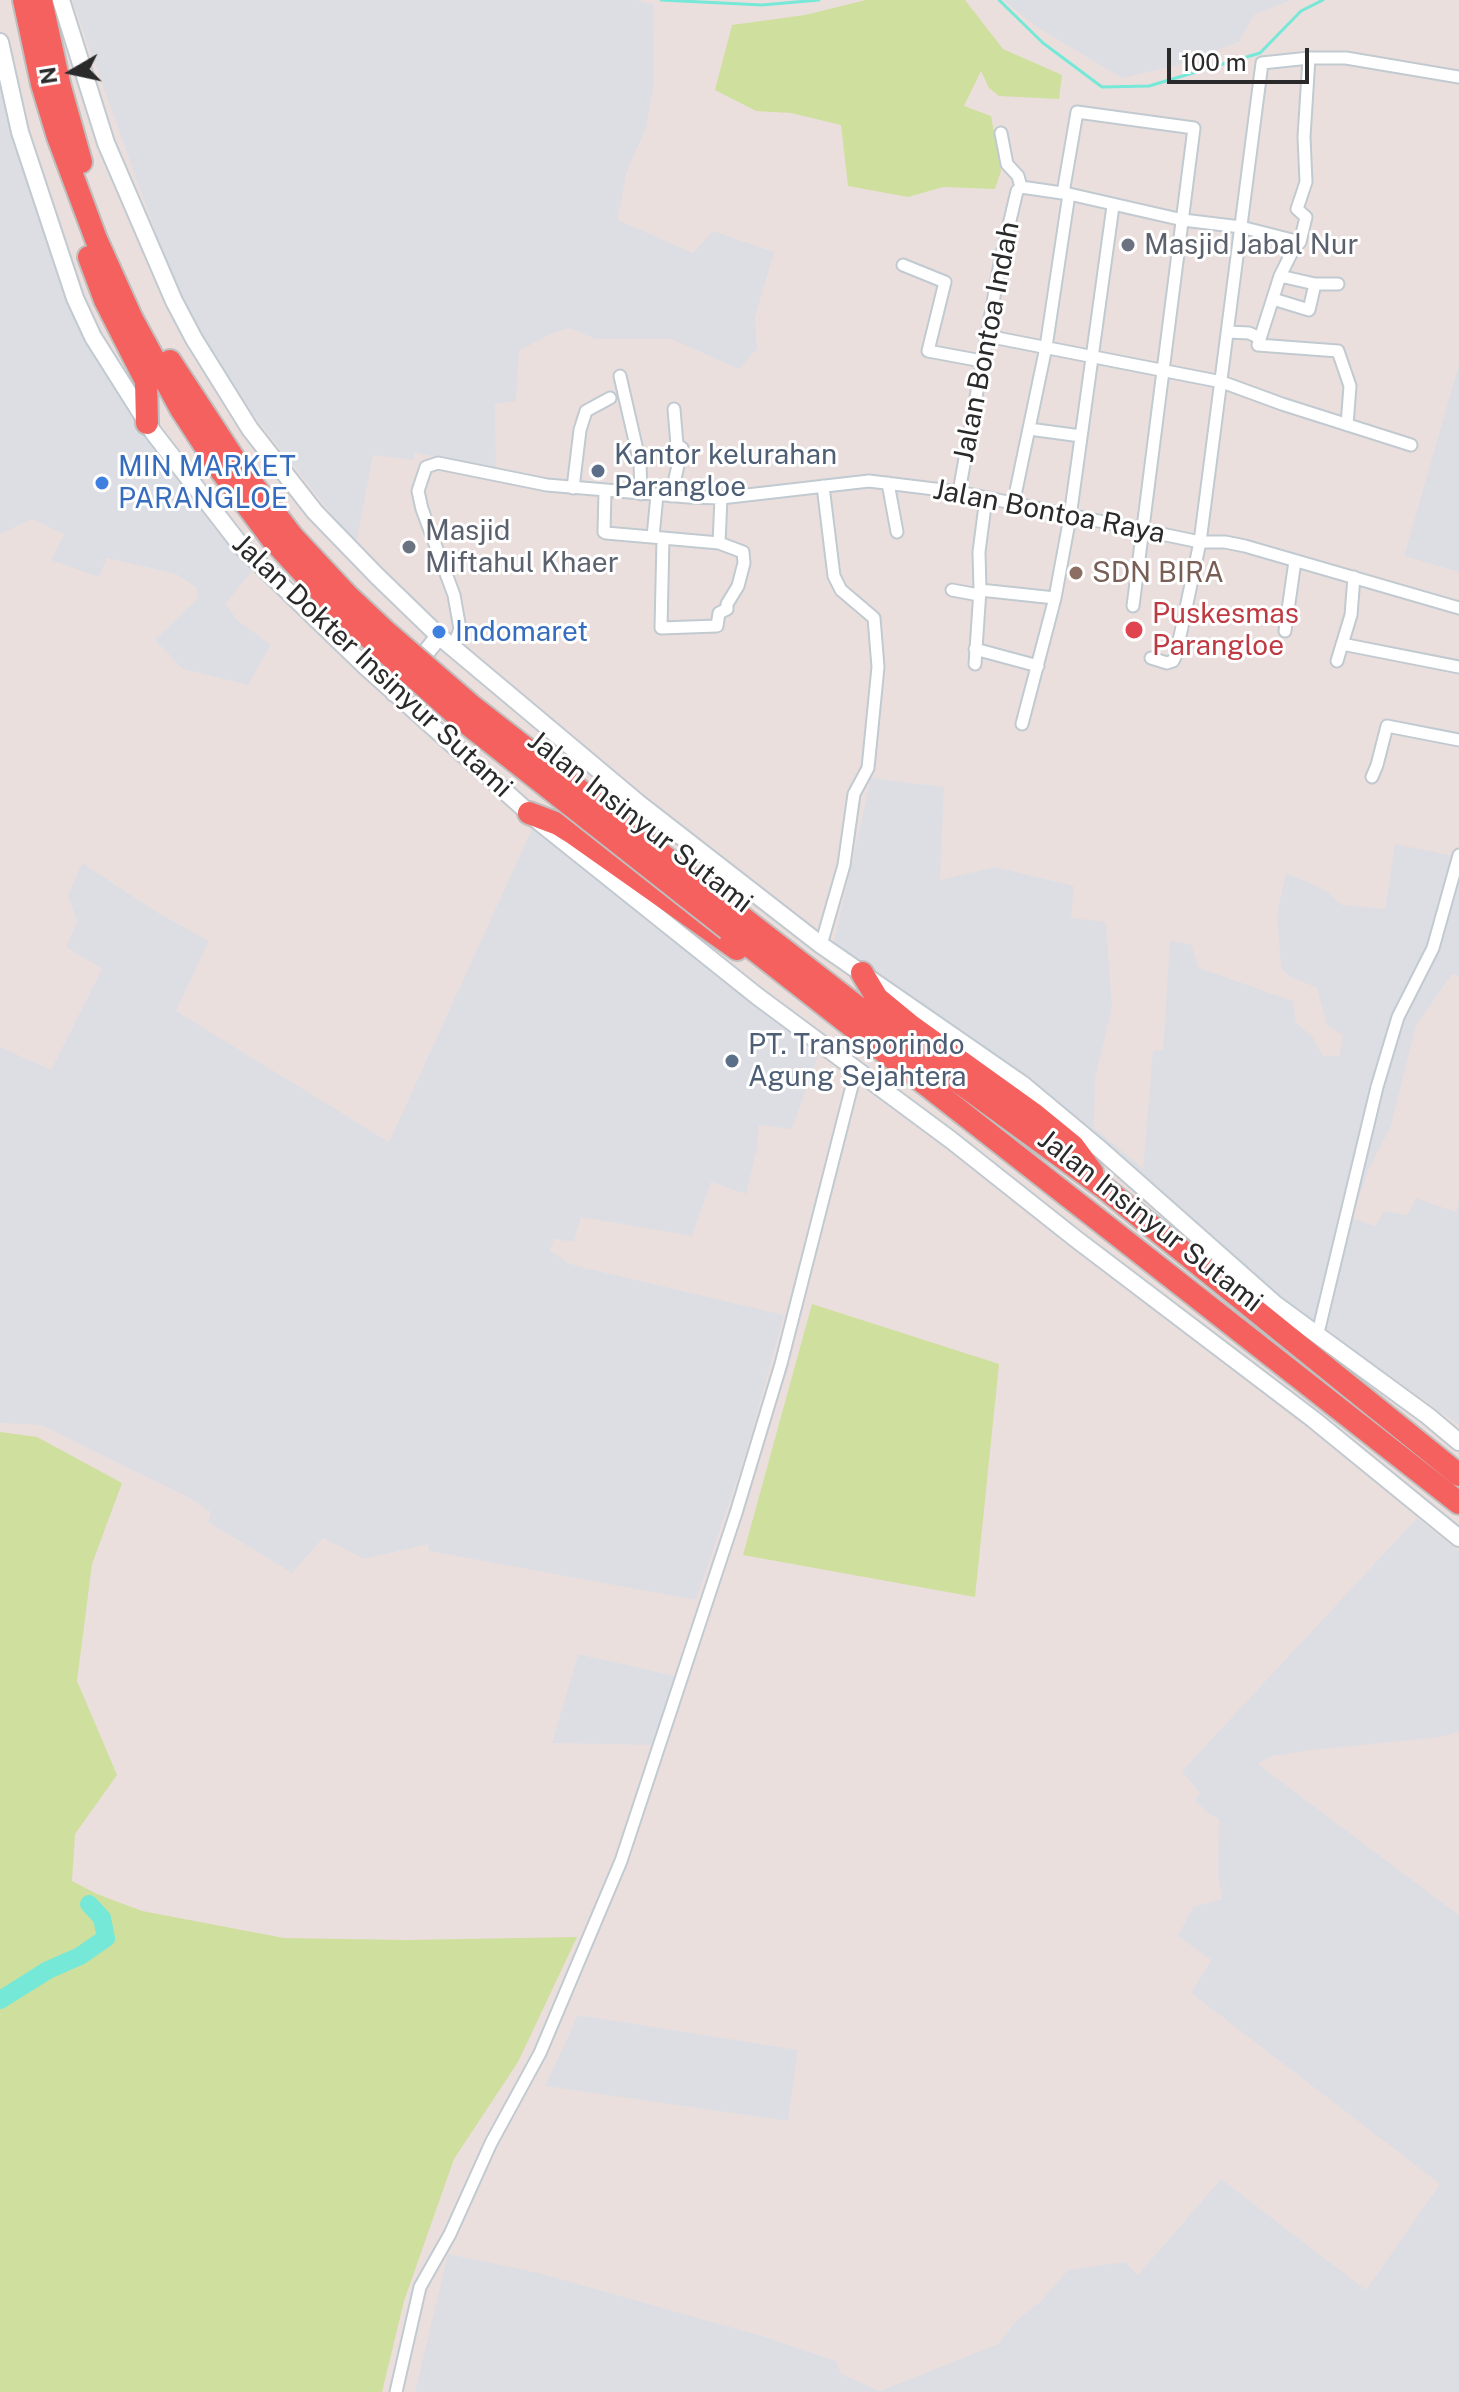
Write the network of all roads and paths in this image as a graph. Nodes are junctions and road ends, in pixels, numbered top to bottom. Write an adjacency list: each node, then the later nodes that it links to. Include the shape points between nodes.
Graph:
1 (13, 0): 31 (highway, via 54,169 105,300 143,372)
2 (24, 0): 36 (highway, Jalan Insinyur Sutami, via 42,84 96,239 181,409)
3 (41, 0): 36 (highway, Jalan Insinyur Sutami, via 67,113 106,230 145,314)
4 (61, 0): 62 (street, via 106,143 194,339 250,429 315,512)
5 (0, 42): 31 (street, Jalan Dokter Insinyur Sutami, via 20,132 75,298)
6 (1309, 58): 7 (street, via 1346,58); 13 (street, via 1264,61 1260,66); 14 (street, via 1306,182 1297,209 1306,217)
7 (1459, 77)
8 (1001, 133): 9 (street)
9 (1019, 189): 10 (street); 21 (street, Jalan Bontoa Indah)
10 (1066, 194): 11 (street); 12 (street, via 1077,112 1193,126); 23 (street)
11 (1113, 206): 12 (street); 24 (street)
12 (1183, 220): 13 (street); 26 (street)
13 (1241, 227): 14 (street); 20 (street)
14 (1300, 242): 16 (street)
15 (903, 265): 25 (street, via 945,282 928,351)
16 (1280, 276): 17 (street); 19 (street)
17 (1315, 284): 18 (street); 19 (street, via 1309,310)
18 (1338, 284)
19 (1273, 299): 22 (street)
20 (1228, 332): 22 (street); 28 (street)
21 (987, 336): 23 (street); 25 (street, Jalan Bontoa Indah)
22 (1260, 338): 32 (street, via 1258,345 1338,351 1350,386)
23 (1046, 347): 24 (street); 33 (street)
24 (1093, 355): 26 (street); 34 (street)
25 (982, 361): 41 (street, Jalan Bontoa Indah)
26 (1164, 370): 28 (street); 49 (street)
27 (620, 376): 42 (street, via 640,463)
28 (1222, 382): 32 (street); 52 (street)
29 (610, 398): 39 (street, via 586,411)
30 (674, 409): 44 (street, via 677,445 682,448)
31 (147, 423): 71 (street, Jalan Dokter Insinyur Sutami, via 242,547)
32 (1347, 425): 35 (street)
33 (1029, 429): 34 (street); 47 (street)
34 (1081, 436): 48 (street)
35 (1411, 445)
36 (231, 470): 77 (highway, Jalan Insinyur Sutami, bridge, via 384,630)
37 (888, 483): 38 (street, Jalan Bontoa Raya); 41 (street, Jalan Bontoa Raya); 50 (street)
38 (823, 486): 45 (street, Jalan Bontoa Raya); 78 (street, via 834,576 841,590 874,618 878,667 868,768 854,794 844,865)
39 (573, 488): 40 (street, Jalan Bontoa Raya); 64 (street, Jalan Bontoa Raya, via 438,463 426,467 418,491 454,595 460,629)
40 (605, 491): 42 (street, Jalan Bontoa Raya); 51 (street, via 603,531)
41 (959, 492): 46 (street, Jalan Bontoa Raya)
42 (641, 494): 43 (street, Jalan Bontoa Raya)
43 (657, 495): 44 (street, Jalan Bontoa Raya); 51 (street)
44 (671, 496): 45 (street, Jalan Bontoa Raya)
45 (721, 498): 53 (street)
46 (986, 498): 47 (street, Jalan Bontoa Raya); 57 (street)
47 (1013, 505): 48 (street, Jalan Bontoa Raya)
48 (1070, 517): 49 (street, Jalan Bontoa Raya); 58 (street)
49 (1142, 530): 52 (street, Jalan Bontoa Raya); 59 (street)
50 (897, 532)
51 (658, 537): 53 (street); 53 (street, via 661,628 717,626 719,613 738,586 745,556)
52 (1200, 542): 54 (street, Jalan Bontoa Raya, via 1225,542); 66 (street, via 1176,655 1167,663)
53 (719, 543)
54 (1295, 561): 55 (street, Jalan Bontoa Raya); 61 (street)
55 (1354, 577): 60 (street, Jalan Bontoa Raya); 63 (street)
56 (952, 590): 57 (street)
57 (980, 592): 58 (street); 65 (street)
58 (1055, 598): 69 (street)
59 (1133, 606)
60 (1459, 608)
61 (1285, 631)
62 (439, 636): 64 (street); 71 (street)
63 (1342, 644): 67 (street); 70 (street)
64 (453, 647): 78 (street, via 637,802)
65 (975, 649): 68 (street); 69 (street)
66 (1151, 658)
67 (1337, 661)
68 (975, 664)
69 (1038, 666): 72 (street)
70 (1459, 667)
71 (394, 693): 75 (street, Jalan Dokter Insinyur Sutami)
72 (1022, 724)
73 (1459, 740): 74 (street, via 1387,726)
74 (1372, 777)
75 (529, 813): 80 (highway, via 565,828 756,962); 81 (street, Jalan Dokter Insinyur Sutami)
76 (1459, 855): 83 (street, via 1433,948 1398,1017 1377,1087)
77 (733, 922): 80 (highway, Jalan Insinyur Sutami); 82 (highway, Jalan Insinyur Sutami)
78 (821, 945): 79 (street)
79 (862, 973): 82 (highway, via 877,998 1073,1146); 83 (street, via 1022,1084)
80 (801, 985): 86 (highway, Jalan Insinyur Sutami)
81 (856, 1070): 87 (street, Jalan Dokter Insinyur Sutami, via 1321,1425); 88 (street, via 781,1364 621,1861 540,2053 420,2287)
82 (1103, 1187): 85 (highway, Jalan Insinyur Sutami)
83 (1317, 1337): 84 (street)
84 (1459, 1442)
85 (1459, 1475)
86 (1459, 1503)
87 (1459, 1538)
88 (396, 2392)

